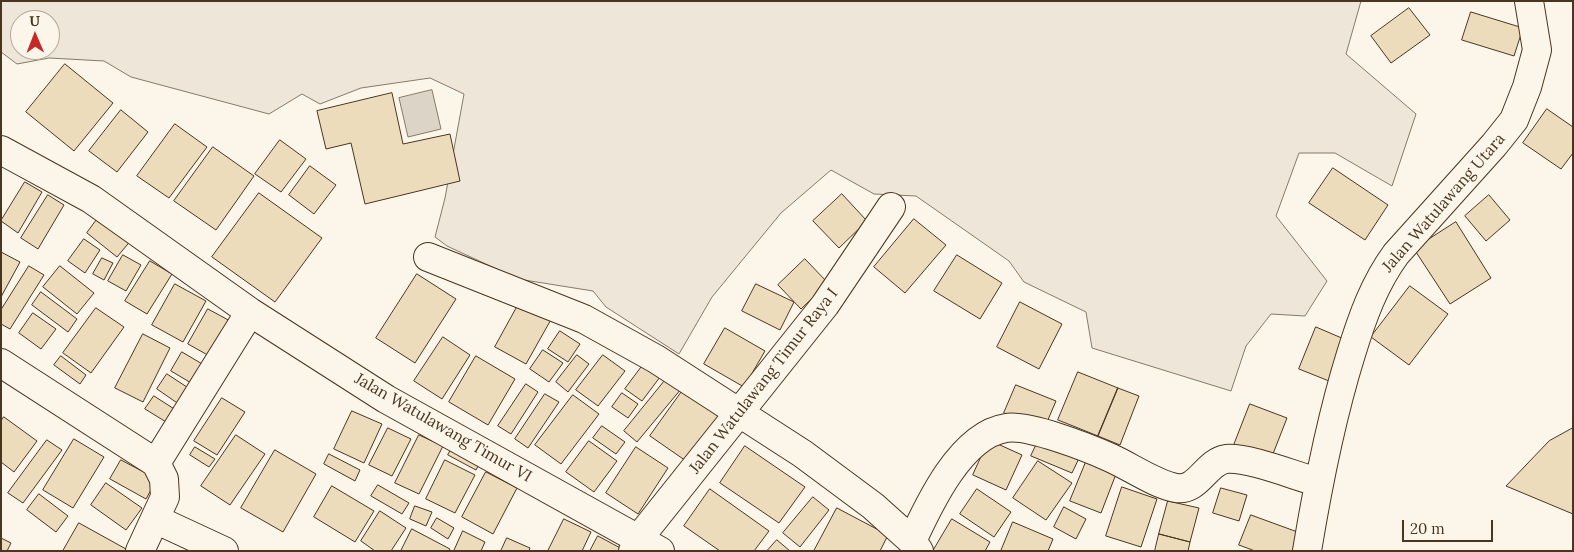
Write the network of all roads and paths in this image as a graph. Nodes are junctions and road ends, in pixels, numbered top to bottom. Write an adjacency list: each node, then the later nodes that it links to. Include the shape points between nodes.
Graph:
1 (1529, 1): 9 (street, Jalan Watulawang Utara, via 1537,50 1514,120 1382,273 1359,328 1336,402)
2 (1, 150): 5 (street, Jalan Watulawang Timur VI, via 92,200)
3 (891, 207): 7 (street, Jalan Watulawang Timur Raya I, via 825,305)
4 (428, 258): 7 (street, via 584,319 656,359)
5 (250, 312): 8 (street); 12 (street, Jalan Watulawang Timur VI, via 386,398)
6 (1, 363): 8 (street)
7 (740, 414): 11 (street, via 803,454 873,506); 12 (street, Jalan Watulawang Timur Raya I)
8 (156, 463): 10 (street, via 164,479 166,497)
9 (1318, 482): 11 (street, via 1227,459 1215,462 1190,487 1177,488 1094,450 1020,427 1005,428 970,446 932,499); 15 (street, Jalan Watulawang Utara)
10 (155, 519): 13 (street); 14 (street)
11 (915, 546)
12 (644, 547)
13 (140, 551)
14 (224, 551)
15 (1307, 551)

